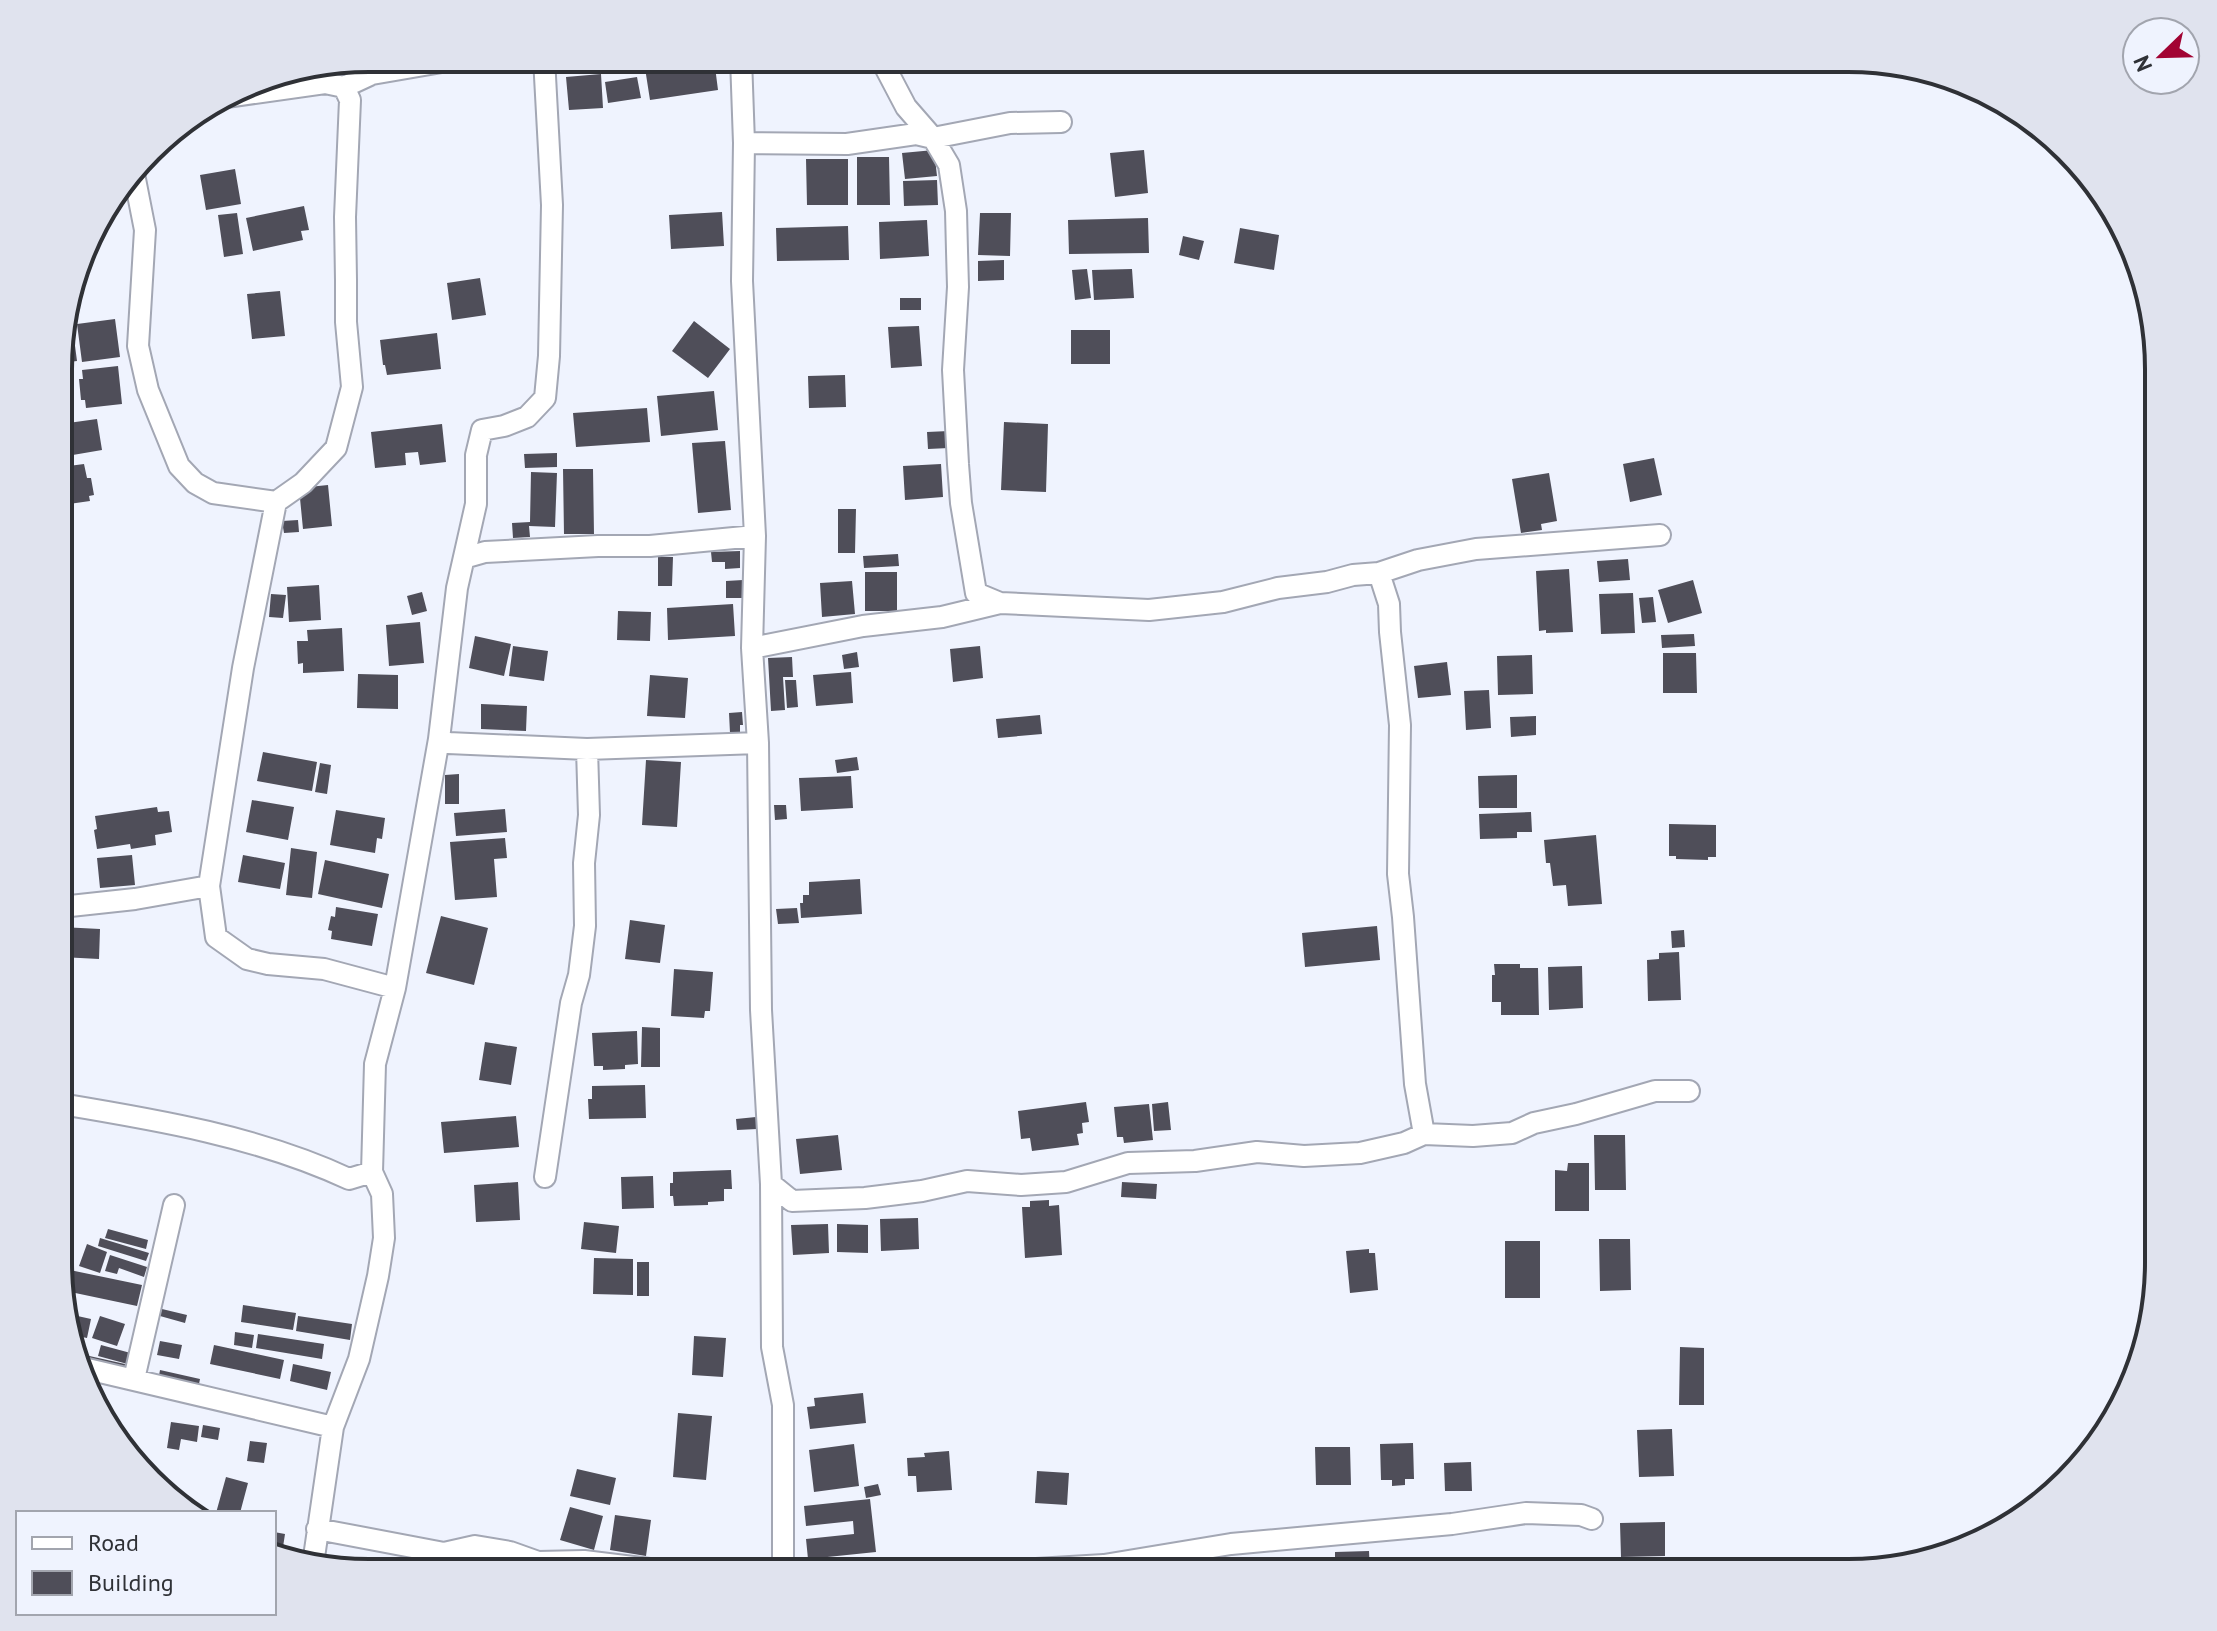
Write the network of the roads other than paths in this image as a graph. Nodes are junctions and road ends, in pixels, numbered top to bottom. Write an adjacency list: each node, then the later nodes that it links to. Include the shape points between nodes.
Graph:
1 (384, 72): 5 (street)
2 (545, 72): 14 (street, via 552,205 545,398 527,417 482,430 476,504)
3 (741, 72): 9 (street)
4 (888, 72): 8 (street, via 906,107)
5 (344, 87): 6 (street, via 325,83); 11 (street, via 350,100 345,264 352,387 336,448)
6 (265, 91)
7 (1061, 122): 8 (street, via 1010,123)
8 (933, 138): 9 (street, via 916,134 847,144); 16 (street, via 949,165 956,211 953,370 961,503 976,593)
9 (744, 143): 13 (street, via 742,281)
10 (136, 184): 11 (street, via 145,230 138,346 148,390 179,466 213,493)
11 (276, 502): 21 (street)
12 (1660, 535): 15 (street, via 1476,549)
13 (755, 536): 14 (street, via 485,552); 17 (street)
14 (464, 558): 18 (street)
15 (1379, 573): 16 (street, via 1149,610); 26 (street, via 1389,604 1400,725 1398,874)
16 (1000, 603): 17 (street)
17 (752, 648): 19 (street)
18 (439, 739): 20 (street); 23 (street)
19 (758, 743): 20 (street); 29 (street, via 761,1010)
20 (587, 749): 28 (street, via 585,926)
21 (209, 886): 22 (street); 23 (street, via 216,937 247,959 324,969)
22 (72, 906)
23 (395, 988): 27 (street, via 375,1064)
24 (1689, 1091): 26 (street, via 1655,1091 1512,1133)
25 (72, 1106): 27 (street, via 251,1143 310,1160 349,1179)
26 (1424, 1134): 29 (street, via 1360,1153 1257,1152 1128,1163 1066,1182 967,1181 865,1198 792,1201)
27 (372, 1172): 33 (street, via 382,1194 384,1238 359,1359)
28 (545, 1177)
29 (771, 1184): 38 (street, via 772,1347 783,1405)
30 (174, 1205): 32 (street)
31 (93, 1370): 32 (street)
32 (134, 1379): 33 (street)
33 (333, 1427): 35 (street)
34 (1592, 1519): 39 (street, via 1526,1513 1231,1544)
35 (317, 1529): 36 (street); 37 (street, via 444,1553 475,1546)
36 (314, 1553)
37 (530, 1559)
38 (783, 1559)
39 (1140, 1559)

